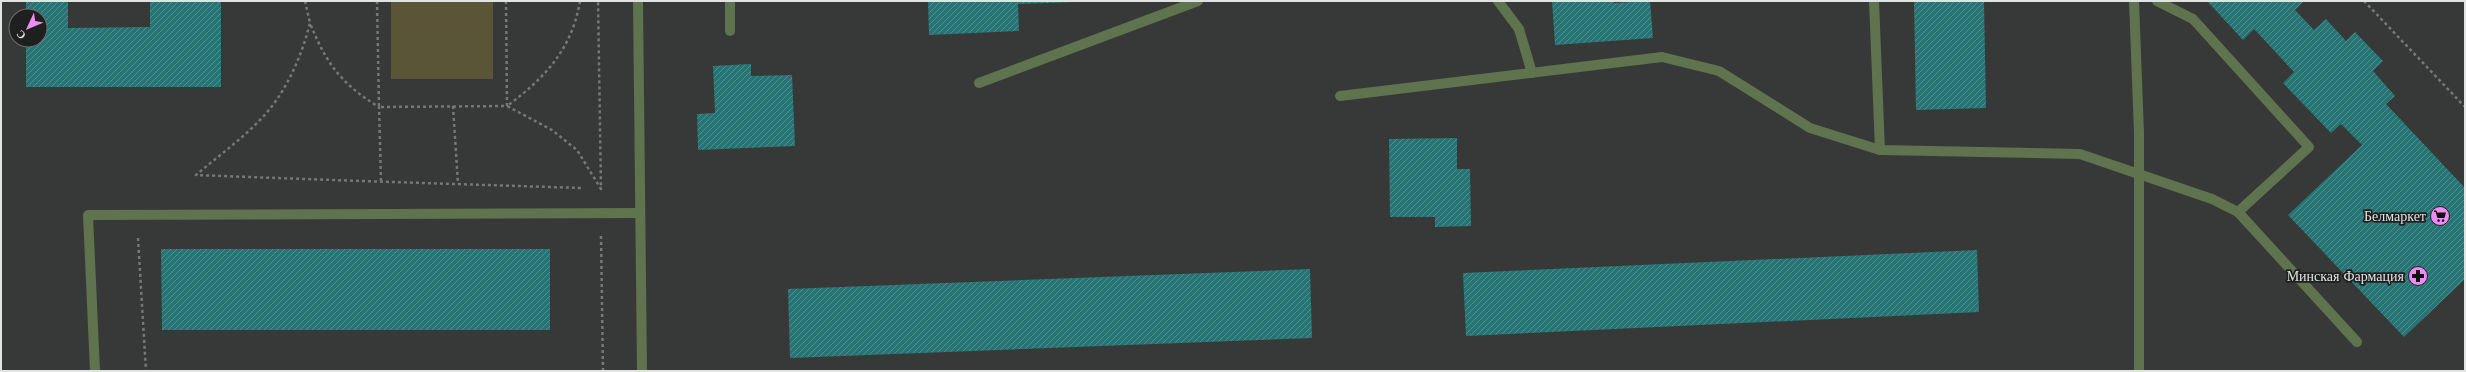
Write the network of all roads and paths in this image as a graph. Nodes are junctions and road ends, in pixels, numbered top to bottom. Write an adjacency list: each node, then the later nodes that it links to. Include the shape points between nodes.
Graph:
1 (305, 1): 14 (path)
2 (377, 1): 22 (path)
3 (506, 1): 20 (path)
4 (580, 1): 20 (path, via 574,25 559,58 532,88)
5 (598, 1): 29 (path)
6 (638, 1): 32 (lane)
7 (730, 1): 15 (lane)
8 (1198, 1): 17 (lane)
9 (1498, 1): 16 (lane, via 1520,28)
10 (1874, 1): 23 (lane)
11 (2134, 1): 24 (lane)
12 (2157, 1): 30 (lane, via 2194,19 2309,148)
13 (2364, 1): 21 (path)
14 (310, 23): 22 (path, via 322,54 338,74 355,93); 25 (path, via 304,46 285,86 262,116 196,175)
15 (730, 31)
16 (1532, 73): 18 (lane); 23 (lane, via 1662,57 1719,71 1810,128)
17 (979, 83)
18 (1340, 96)
19 (453, 106): 20 (path); 22 (path); 26 (path)
20 (507, 106): 29 (path, via 552,130 577,150)
21 (2465, 106)
22 (379, 107): 25 (path)
23 (1880, 150): 24 (lane, via 2080,154)
24 (2139, 173): 30 (lane, via 2212,199); 41 (lane)
25 (381, 182): 26 (path)
26 (458, 184): 27 (path)
27 (585, 188)
28 (593, 188): 29 (path)
29 (601, 189): 31 (path)
30 (2238, 212): 36 (lane)
31 (601, 213): 32 (lane); 35 (path); 37 (lane, via 88,215)
32 (640, 213): 40 (lane)
33 (137, 232): 38 (path)
34 (593, 236): 35 (path)
35 (601, 236): 39 (path)
36 (2357, 342)
37 (96, 371)
38 (146, 371)
39 (603, 371)
40 (642, 371)
41 (2139, 371)

